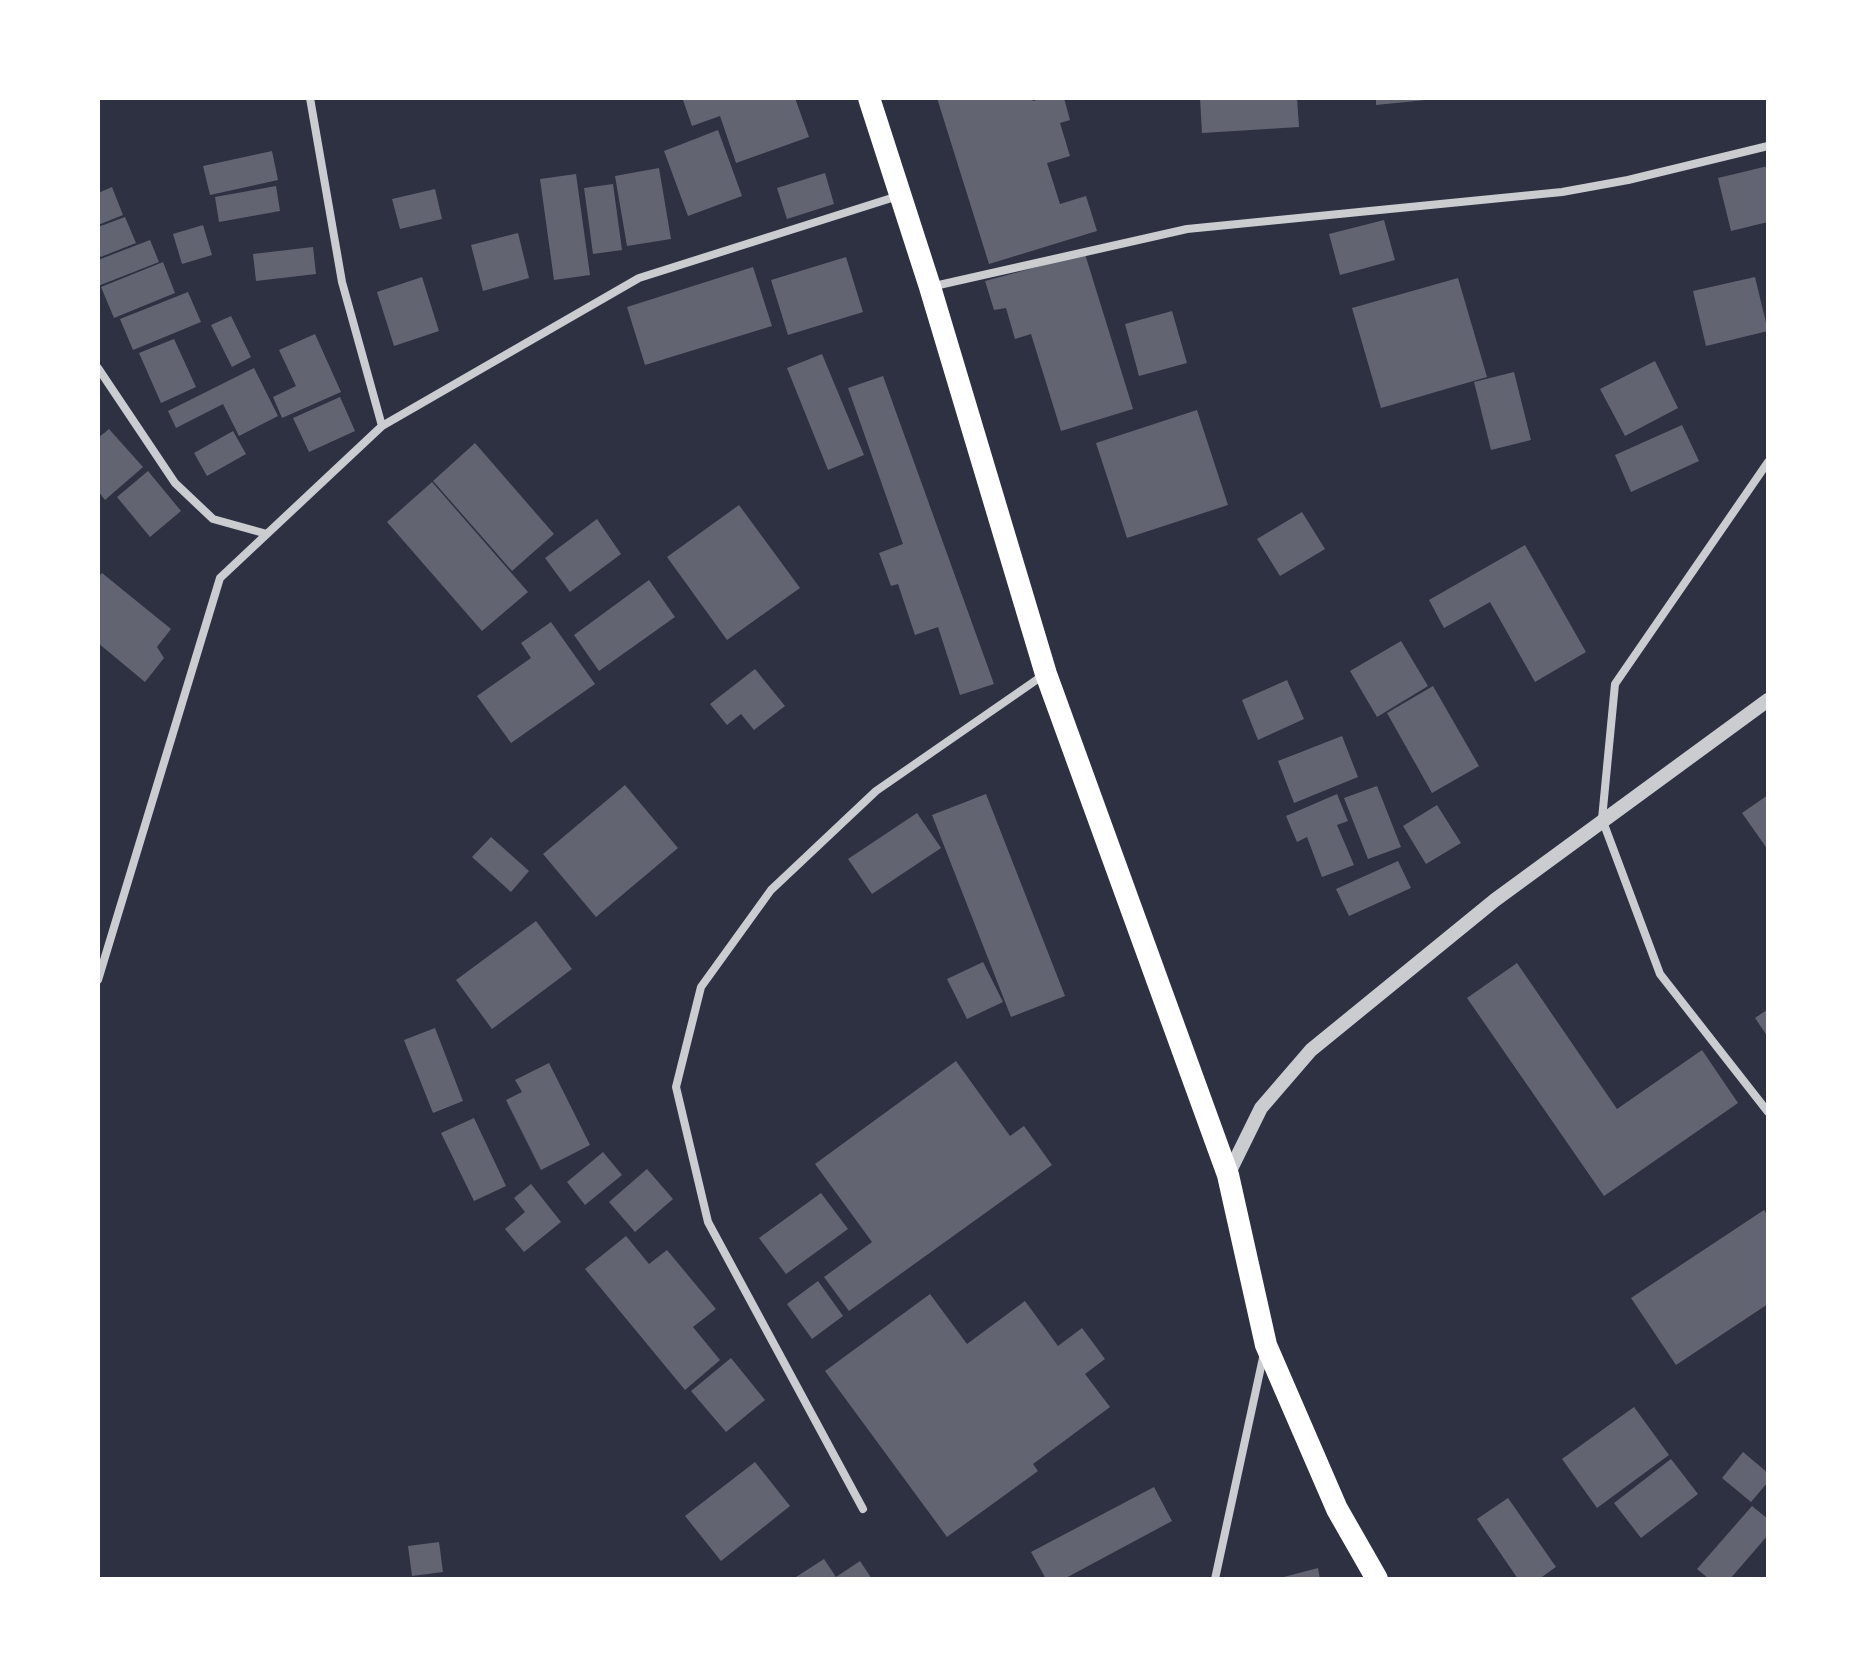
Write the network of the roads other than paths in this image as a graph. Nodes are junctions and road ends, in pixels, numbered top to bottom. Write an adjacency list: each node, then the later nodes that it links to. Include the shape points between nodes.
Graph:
1 (310, 98): 7 (street, via 342,282)
2 (869, 98): 4 (highway)
3 (1768, 146): 5 (street, via 1562,192 1187,229)
4 (899, 196): 5 (highway); 7 (street, via 639,278)
5 (930, 287): 10 (highway)
6 (98, 368): 9 (street, via 175,483 213,519)
7 (382, 426): 9 (street)
8 (1768, 462): 12 (street, via 1615,684)
9 (267, 534): 13 (street, via 220,578)
10 (1046, 674): 15 (highway); 17 (street, via 876,791 771,890 701,987 676,1087 708,1222)
11 (1768, 700): 12 (street)
12 (1602, 819): 14 (street, via 1660,974); 15 (street, via 1311,1050 1261,1108)
13 (98, 980)
14 (1768, 1112)
15 (1228, 1175): 16 (highway)
16 (1266, 1345): 18 (street); 19 (highway, via 1337,1509)
17 (863, 1509)
18 (1215, 1579)
19 (1377, 1579)

